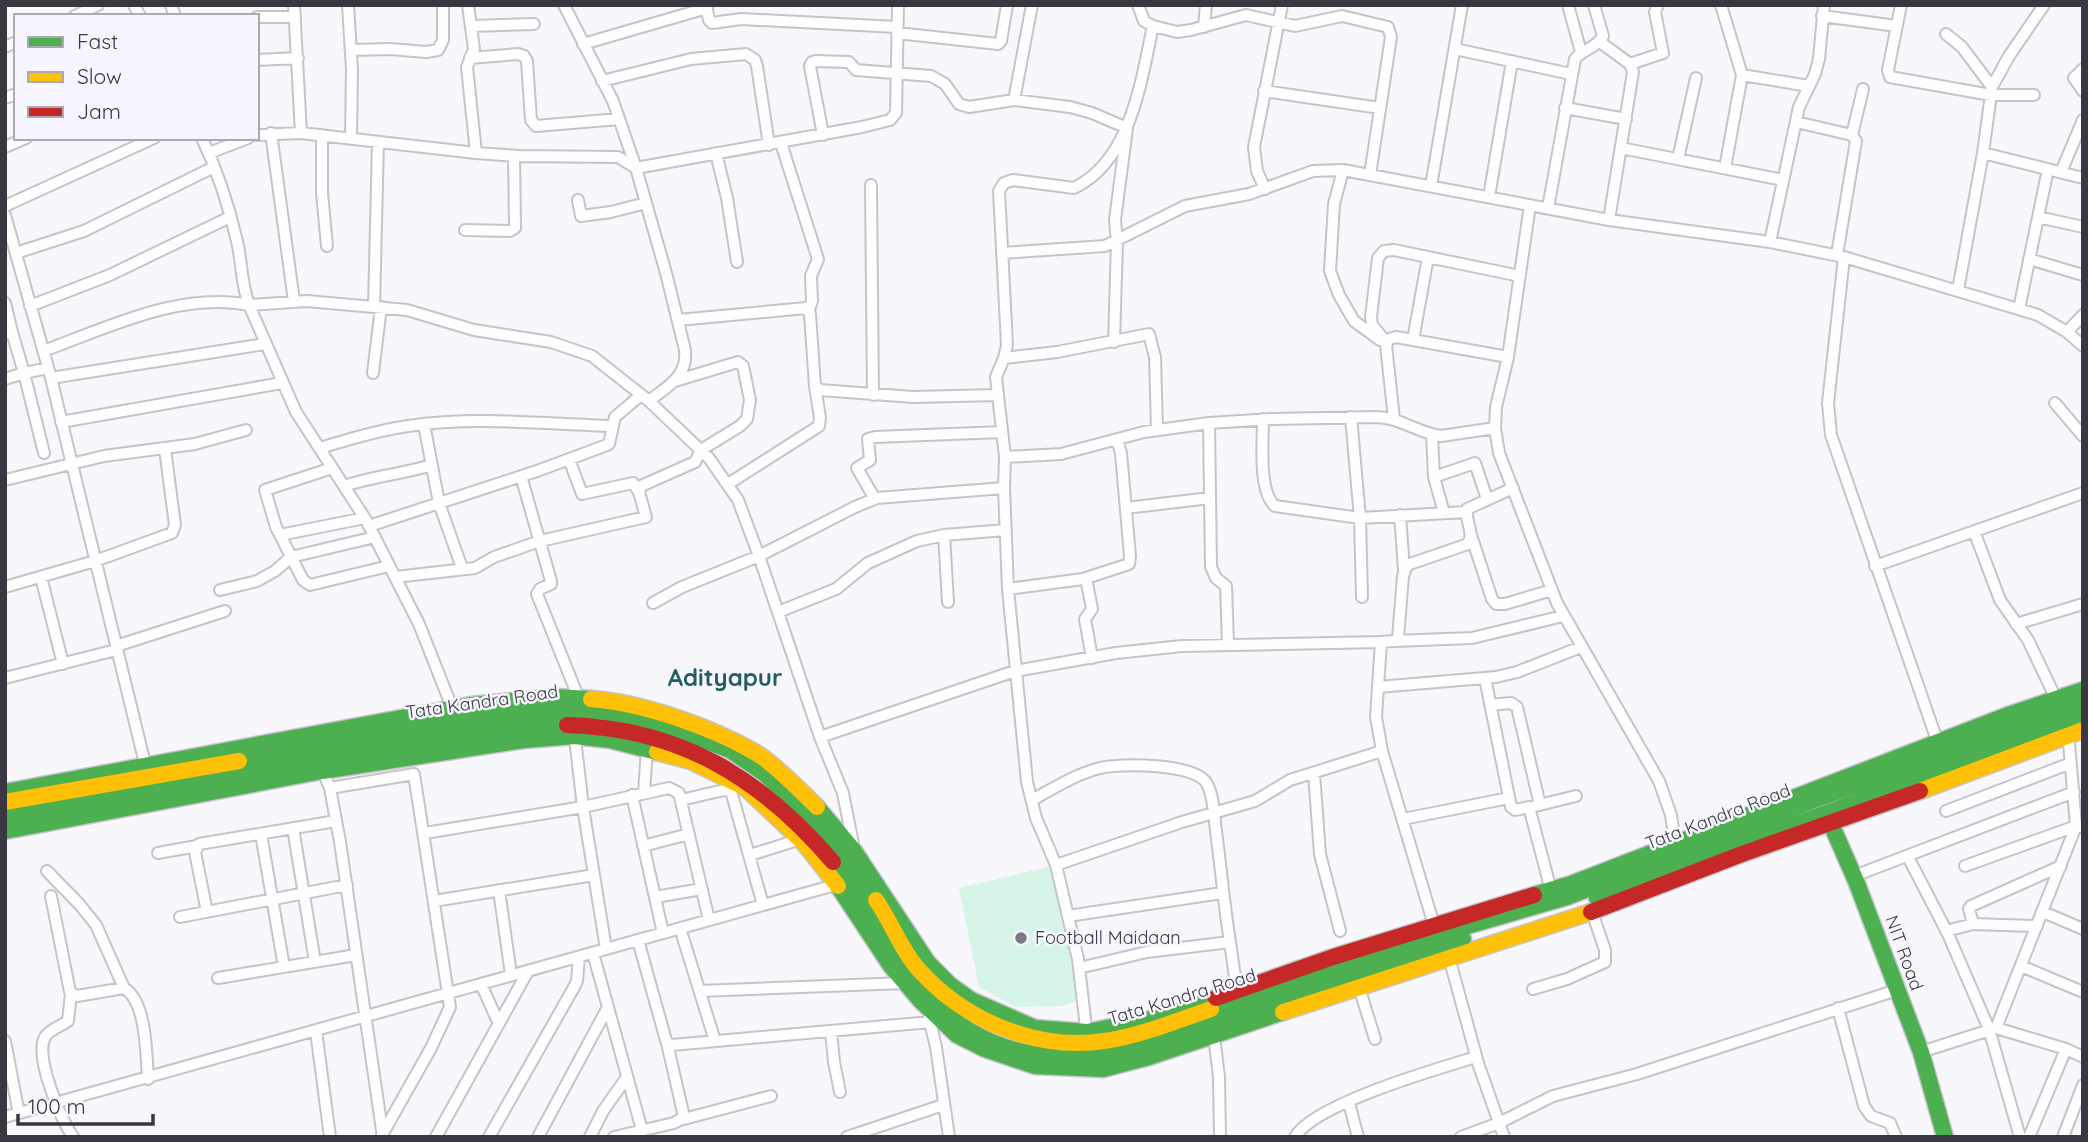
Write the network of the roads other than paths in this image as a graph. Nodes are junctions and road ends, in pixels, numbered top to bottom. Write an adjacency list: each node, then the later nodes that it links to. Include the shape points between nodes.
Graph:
1 (98, 5): 24 (street)
2 (348, 5): 38 (street)
3 (443, 5): 38 (street, via 443,40 438,50)
4 (468, 5): 29 (street)
5 (564, 5): 36 (street)
6 (898, 5): 33 (street)
7 (1007, 5): 33 (street, via 998,44)
8 (1032, 5): 57 (street)
9 (1138, 5): 30 (street, via 1144,21)
10 (1206, 5): 32 (street)
11 (1282, 5): 27 (street)
12 (1349, 5): 26 (street)
13 (1462, 5): 37 (street)
14 (1568, 5): 39 (street)
15 (1594, 5): 35 (street, via 1603,33)
16 (1658, 5): 44 (street, via 1655,12 1663,53)
17 (1721, 5): 48 (street)
18 (1901, 5): 31 (street)
19 (2044, 5): 54 (street)
20 (707, 7): 33 (street, via 712,23 741,19); 36 (street)
21 (1245, 10): 27 (street); 32 (street)
22 (295, 11): 25 (street); 40 (street)
23 (1823, 11): 31 (street); 51 (street, via 1819,59)
24 (79, 14)
25 (259, 17)
26 (1352, 18): 27 (street, via 1334,17 1302,26); 58 (street, via 1382,24 1390,31)
27 (1278, 21): 53 (street)
28 (534, 24): 29 (street)
29 (471, 26): 41 (street, via 474,49)
30 (1153, 26): 32 (street, via 1177,32); 64 (street)
31 (1897, 26): 54 (street, via 1890,77)
32 (1204, 27)
33 (897, 30): 46 (street)
34 (1946, 34): 54 (street, via 1962,47)
35 (1600, 42): 39 (street); 44 (street)
36 (583, 44): 50 (street)
37 (1455, 49): 43 (street); 97 (street)
38 (351, 50): 71 (street)
39 (1581, 52): 47 (street)
40 (298, 58): 42 (street); 66 (street)
41 (470, 58): 60 (street, via 524,57 531,120 536,126); 82 (street, via 467,67)
42 (259, 60)
43 (1512, 61): 47 (street); 99 (street)
44 (1630, 64): 61 (street, via 1633,75)
45 (2083, 69): 55 (street, via 2074,78)
46 (896, 73): 57 (street, via 940,80 958,104 969,107); 69 (street, via 894,117); 69 (street, via 856,70 849,62 812,62)
47 (1572, 74): 59 (street)
48 (1742, 75): 51 (street); 89 (street)
49 (1696, 78): 86 (street)
50 (602, 81): 60 (street); 78 (street, via 691,59 746,54 757,66)
51 (1809, 86): 63 (street)
52 (1863, 89): 70 (street)
53 (1264, 91): 58 (street); 98 (street, via 1254,147 1257,172)
54 (1991, 91): 56 (street); 84 (street)
55 (2083, 92)
56 (2034, 95)
57 (1014, 100): 64 (street, via 1081,110)
58 (1380, 108): 93 (street)
59 (1565, 108): 61 (street); 104 (street)
60 (619, 119): 88 (street)
61 (1626, 119): 80 (street)
62 (2083, 120): 92 (street)
63 (1796, 122): 70 (street); 95 (street)
64 (1127, 128): 111 (street, via 1115,220); 115 (street, via 1106,163 1083,184 1074,188 1013,180 1004,183 999,191)
65 (271, 133): 66 (street); 67 (street); 123 (street)
66 (301, 133): 68 (street)
67 (259, 135)
68 (321, 135): 71 (street); 113 (street)
69 (823, 135): 77 (street)
70 (1852, 135): 116 (street, via 1856,145)
71 (351, 138): 76 (street)
72 (21, 140): 79 (street)
73 (150, 140): 103 (street)
74 (203, 140): 81 (street)
75 (243, 140): 81 (street)
76 (378, 142): 82 (street); 127 (street)
77 (781, 143): 78 (street); 129 (street, via 818,259 810,282)
78 (768, 145): 83 (street)
79 (5, 147)
80 (1621, 148): 86 (street); 108 (street)
81 (209, 153): 87 (street)
82 (476, 153): 85 (street)
83 (716, 153): 88 (street); 119 (street)
84 (1983, 153): 90 (street); 122 (street)
85 (514, 156): 88 (street, via 618,157); 110 (street, via 515,228)
86 (1678, 159): 89 (street)
87 (214, 167): 106 (street); 114 (street, via 84,231)
88 (636, 168): 101 (street)
89 (1725, 168): 95 (street)
90 (2048, 169): 92 (street); 107 (street)
91 (1343, 170): 93 (street); 98 (street, via 1314,171); 137 (street, via 1334,204 1331,271 1354,321)
92 (2061, 172): 94 (street)
93 (1370, 175): 97 (street)
94 (2083, 178)
95 (1783, 180): 112 (street)
96 (871, 185): 149 (street)
97 (1431, 186): 99 (street)
98 (1265, 188): 111 (street, via 1185,205)
99 (1489, 197): 102 (street)
100 (578, 200): 101 (street, via 581,216)
101 (646, 203): 131 (street)
102 (1530, 205): 104 (street); 121 (street)
103 (5, 206)
104 (1548, 208): 108 (street)
105 (5, 215): 114 (street)
106 (230, 217): 125 (street); 126 (street, via 110,275)
107 (2038, 217): 109 (street); 118 (street)
108 (1609, 220): 112 (street)
109 (2083, 227)
110 (465, 230)
111 (1117, 242): 115 (street, via 1093,248); 135 (street)
112 (1770, 242): 116 (street)
113 (327, 246)
114 (16, 253): 126 (street)
115 (1002, 253): 141 (street)
116 (1840, 256): 122 (street); 206 (street, via 1829,419)
117 (1429, 257): 121 (street); 134 (street); 137 (street, via 1394,250 1384,251 1378,258 1371,321)
118 (2029, 259): 120 (street); 128 (street)
119 (737, 262)
120 (2083, 275)
121 (1520, 276): 140 (street)
122 (1958, 289): 128 (street)
123 (294, 301): 125 (street); 127 (street)
124 (5, 303): 133 (street)
125 (249, 305): 136 (street); 139 (street, via 215,301 177,307)
126 (30, 306): 139 (street)
127 (377, 307): 144 (street); 151 (street, via 572,348 592,356)
128 (2018, 309): 132 (street)
129 (809, 310): 131 (street, via 802,307); 148 (street)
130 (2083, 315): 132 (street)
131 (678, 320): 146 (street, via 686,360)
132 (2067, 332): 138 (street)
133 (9, 333): 142 (street)
134 (1413, 340): 137 (street, via 1396,337); 140 (street)
135 (1114, 342): 141 (street); 162 (street, via 1151,336)
136 (265, 344): 143 (street); 147 (street)
137 (1386, 344): 155 (street)
138 (2083, 346)
139 (43, 351): 143 (street)
140 (1508, 357): 160 (street)
141 (1004, 358): 150 (street, via 997,372)
142 (24, 373): 143 (street); 145 (street); 170 (street)
143 (49, 373): 156 (street)
144 (373, 373)
145 (5, 379)
146 (675, 381): 151 (street); 169 (street, via 735,362 743,366 750,400 747,419)
147 (282, 383): 156 (street); 167 (street)
148 (815, 386): 149 (street); 179 (street, via 819,426)
149 (873, 395): 150 (street)
150 (998, 395): 163 (street)
151 (645, 398): 159 (street, via 618,412); 169 (street)
152 (2055, 403): 165 (street)
153 (1351, 417): 154 (street); 155 (street); 193 (street)
154 (1263, 419): 157 (street); 193 (street, via 1264,478 1271,503)
155 (1394, 419): 164 (street)
156 (61, 422): 173 (street)
157 (1209, 423): 162 (street); 185 (street)
158 (424, 424): 159 (street); 167 (street); 174 (street)
159 (612, 426): 172 (street, via 609,444)
160 (1495, 428): 164 (street); 182 (street)
161 (246, 430): 168 (street)
162 (1157, 430): 166 (street)
163 (1002, 432): 171 (street); 186 (street, via 868,439 870,460 857,468)
164 (1432, 435): 177 (street)
165 (2083, 436)
166 (1117, 440): 171 (street, via 1061,454); 189 (street)
167 (319, 447): 175 (street)
168 (165, 449): 173 (street); 204 (street, via 175,525 172,533)
169 (701, 450): 179 (street); 183 (street, via 695,462 643,485)
170 (44, 453)
171 (1005, 457): 181 (street)
172 (569, 459): 176 (street); 183 (street, via 582,494 633,483)
173 (71, 464): 178 (street); 204 (street)
174 (432, 465): 180 (street); 188 (street)
175 (332, 468): 180 (street); 197 (street, via 265,490)
176 (522, 476): 188 (street); 201 (street)
177 (1434, 477): 187 (street, via 1475,463); 191 (street)
178 (5, 480)
179 (728, 484): 202 (street)
180 (344, 486): 194 (street)
181 (1004, 488): 186 (street); 195 (street)
182 (1513, 488): 187 (street); 215 (street)
183 (639, 492): 201 (street, via 647,515 644,518)
184 (2083, 493): 196 (street)
185 (1210, 498): 189 (street); 226 (street, via 1211,567 1226,586)
186 (875, 499): 202 (street)
187 (1487, 499): 190 (street, via 1469,506)
188 (439, 503): 194 (street); 207 (street)
189 (1126, 508): 211 (street, via 1129,564)
190 (1466, 512): 191 (street); 199 (street)
191 (1444, 513): 192 (street)
192 (1400, 515): 193 (street); 208 (street)
193 (1360, 518): 216 (street)
194 (367, 522): 197 (street); 200 (street)
195 (1006, 530): 198 (street); 213 (street)
196 (1974, 531): 206 (street); 223 (street, via 2000,600)
197 (280, 535): 203 (street)
198 (944, 535): 217 (street); 221 (street, via 895,549 835,589)
199 (1471, 535): 208 (street, via 1464,547 1413,562); 215 (street, via 1496,604)
200 (375, 537): 203 (street); 205 (street)
201 (540, 541): 207 (street, via 475,568); 236 (street, via 551,584 537,594)
202 (759, 556): 218 (street); 221 (street)
203 (291, 557): 205 (street, via 307,584); 214 (street, via 257,581)
204 (94, 561): 209 (street); 227 (street)
205 (390, 566): 210 (street)
206 (1875, 566): 244 (street)
207 (461, 568): 210 (street)
208 (1404, 570): 224 (street, via 1399,634)
209 (41, 577): 212 (street); 230 (street)
210 (396, 578): 240 (street)
211 (1086, 578): 213 (street); 229 (street, via 1092,609 1084,620)
212 (5, 587)
213 (1008, 589): 231 (street)
214 (220, 590)
215 (1552, 590): 222 (street)
216 (1362, 597)
217 (948, 602)
218 (653, 603)
219 (2083, 604): 223 (street)
220 (225, 611): 227 (street)
221 (778, 612): 242 (street)
222 (1563, 616): 224 (street, via 1472,638); 228 (street)
223 (2016, 624): 239 (street)
224 (1394, 641): 225 (street)
225 (1381, 642): 226 (street); 234 (street)
226 (1228, 645): 229 (street)
227 (116, 648): 230 (street); 253 (street)
228 (1581, 648): 233 (street, via 1517,672); 280 (street, via 1658,782)
229 (1092, 657): 231 (street)
230 (63, 664): 232 (street)
231 (1016, 671): 242 (street); 262 (street)
232 (5, 678)
233 (1485, 678): 234 (street); 238 (street)
234 (1378, 687): 246 (street, via 1376,717)
235 (2083, 690): 239 (main road)
236 (579, 699): 240 (main road, via 555,697); 283 (main road, via 686,721 758,754 815,806)
237 (2083, 704): 239 (main road, Tata Kandra Road)
238 (1490, 705): 260 (street); 264 (street, via 1511,703 1517,707)
239 (2069, 719): 244 (main road, Tata Kandra Road, via 2010,721); 249 (street); 267 (main road, Tata Kandra Road)
240 (458, 722): 241 (main road, Tata Kandra Road); 250 (main road, Tata Kandra Road); 253 (main road, Tata Kandra Road); 293 (main road, Tata Kandra Road, via 546,709 581,709 621,713 665,725 743,757 776,784)
241 (574, 730): 243 (main road); 247 (main road); 248 (main road, Tata Kandra Road, via 612,728 654,737); 265 (street)
242 (820, 737): 283 (street, via 843,793)
243 (647, 748): 248 (main road); 257 (street)
244 (1940, 748): 267 (main road, Tata Kandra Road)
245 (2083, 748): 249 (street)
246 (1382, 751): 251 (street); 271 (street)
247 (422, 755): 250 (main road); 252 (street)
248 (695, 757): 279 (main road, via 746,788); 293 (main road, Tata Kandra Road, via 725,767 766,795)
249 (2070, 758): 256 (street); 268 (street)
250 (320, 766): 253 (main road, Tata Kandra Road); 254 (street)
251 (1314, 773): 269 (street, via 1290,780 1255,801); 315 (street, via 1320,854)
252 (414, 774): 254 (street); 276 (street)
253 (150, 785): 255 (main road); 263 (main road, Tata Kandra Road); 270 (main road, Tata Kandra Road); 275 (main road)
254 (330, 788): 272 (street)
255 (5, 792)
256 (2074, 792): 273 (street); 286 (street)
257 (644, 793): 258 (street); 261 (street, via 673,788)
258 (632, 795): 265 (street); 282 (street)
259 (1576, 796): 264 (street)
260 (1509, 797): 266 (street, via 1512,809); 271 (street)
261 (681, 800): 278 (street); 285 (street, via 731,791)
262 (1032, 800): 269 (street, via 1086,772 1123,764 1199,775 1207,782); 287 (street)
263 (5, 802)
264 (1541, 805): 266 (street)
265 (583, 807): 276 (street); 291 (street)
266 (1529, 807): 299 (street)
267 (1819, 807): 280 (main road); 292 (main road, NIT Road); 299 (main road, Tata Kandra Road); 306 (main road, via 1742,854); 319 (main road, Tata Kandra Road, via 1569,908)
268 (1946, 811)
269 (1214, 812): 287 (street); 298 (street)
270 (5, 817)
271 (1403, 819): 319 (street)
272 (336, 821): 274 (street); 294 (street)
273 (2079, 827): 288 (street); 289 (street)
274 (293, 828): 277 (street); 297 (street)
275 (5, 831)
276 (425, 833): 303 (street)
277 (261, 834): 281 (street); 302 (street)
278 (689, 834): 282 (street); 295 (street)
279 (800, 839): 285 (street); 293 (main road)
280 (1675, 842): 299 (main road)
281 (197, 846): 284 (street); 305 (street)
282 (643, 846): 301 (street)
283 (854, 851): 293 (street); 358 (main road, via 928,963 950,985 971,1000)
284 (158, 853)
285 (750, 855): 304 (street)
286 (1908, 857): 292 (street); 316 (street)
287 (1056, 865): 308 (street)
288 (1965, 866)
289 (2061, 866): 307 (street); 311 (street, via 1971,905)
290 (47, 871): 335 (street, via 96,925)
291 (594, 875): 296 (street); 321 (street)
292 (1854, 876): 337 (main road, NIT Road)
293 (847, 878): 304 (street); 332 (main road, Tata Kandra Road); 358 (main road, Tata Kandra Road, via 919,969 951,1000 1037,1040)
294 (347, 885): 297 (street); 323 (street)
295 (702, 888): 301 (street); 310 (street)
296 (499, 890): 303 (street); 330 (street)
297 (304, 893): 302 (street); 325 (street)
298 (1222, 893): 308 (street); 320 (street)
299 (1553, 895): 319 (main road, Tata Kandra Road, via 1466,921)
300 (51, 896): 342 (street)
301 (655, 897): 317 (street)
302 (272, 899): 305 (street); 327 (street)
303 (434, 901): 341 (street)
304 (763, 905): 310 (street)
305 (207, 912): 309 (street)
306 (1592, 912): 319 (main road); 336 (street, via 1605,962)
307 (2043, 912): 312 (street); 314 (street)
308 (1068, 916): 328 (street)
309 (180, 917)
310 (709, 920): 313 (street)
311 (1973, 924): 312 (street); 316 (street)
312 (2037, 926): 326 (street)
313 (680, 928): 317 (street); 339 (street)
314 (2083, 929)
315 (1340, 931)
316 (1946, 931): 349 (street)
317 (663, 933): 318 (street)
318 (638, 940): 321 (street); 356 (street)
319 (1441, 941): 334 (main road); 338 (main road, via 1333,957); 358 (main road, Tata Kandra Road); 360 (street)
320 (1230, 942): 328 (street, via 1147,952); 338 (street)
321 (606, 949): 322 (street)
322 (593, 953): 324 (street); 344 (street)
323 (356, 955): 325 (street); 346 (street)
324 (579, 957): 329 (street); 380 (street, via 577,981)
325 (315, 962): 327 (street)
326 (2021, 966): 340 (street); 349 (street)
327 (284, 967): 331 (street)
328 (1079, 968): 358 (street)
329 (528, 971): 330 (street); 348 (street)
330 (512, 975): 333 (street)
331 (218, 978)
332 (907, 979): 339 (street); 343 (main road); 358 (main road, Tata Kandra Road, via 956,1021 1000,1044 1029,1055)
333 (481, 984): 341 (street); 348 (street)
334 (1359, 987): 352 (main road); 353 (street)
335 (124, 988): 342 (street); 363 (street, via 132,995 144,1027)
336 (1533, 989)
337 (1897, 990): 345 (street); 359 (main road, NIT Road)
338 (1237, 991): 358 (main road, via 1161,1017)
339 (699, 992): 355 (street)
340 (2083, 992)
341 (449, 993): 346 (street); 376 (street, via 446,1017)
342 (71, 994): 368 (street, via 68,1021 47,1033 42,1043)
343 (921, 1001): 347 (street); 358 (main road, via 957,1035 1035,1066)
344 (608, 1007): 362 (street); 381 (street)
345 (1838, 1009): 374 (street, via 1553,1096); 391 (street, via 1864,1106 1871,1116 1890,1123)
346 (365, 1017): 350 (street); 376 (street)
347 (931, 1022): 351 (street); 369 (street)
348 (499, 1024): 379 (street)
349 (1993, 1028): 357 (street); 359 (street); 393 (street)
350 (316, 1031): 363 (street); 378 (street)
351 (831, 1031): 355 (street); 365 (street)
352 (1214, 1035): 358 (main road, via 1103,1069); 386 (street)
353 (1375, 1039)
354 (5, 1041): 370 (street)
355 (715, 1041): 356 (street)
356 (667, 1043): 373 (street, via 684,1113)
357 (2066, 1049): 361 (street); 394 (street)
358 (1089, 1051)
359 (1921, 1052): 392 (main road, NIT Road)
360 (1476, 1057): 367 (street); 374 (street)
361 (2083, 1057)
362 (627, 1077): 375 (street); 382 (street)
363 (148, 1079): 368 (street)
364 (2083, 1085): 395 (street)
365 (840, 1092)
366 (771, 1096): 373 (street)
367 (1349, 1102): 387 (street, via 1311,1120); 388 (street)
368 (55, 1104): 370 (street); 372 (street); 377 (street)
369 (943, 1105): 384 (street); 385 (street)
370 (18, 1109): 371 (street)
371 (5, 1110)
372 (5, 1117)
373 (680, 1120): 375 (street)
374 (1499, 1123): 389 (street); 390 (street)
375 (642, 1130): 383 (street)
376 (382, 1136)
377 (73, 1137)
378 (330, 1137)
379 (436, 1137)
380 (489, 1137)
381 (538, 1137)
382 (590, 1137)
383 (614, 1137)
384 (847, 1137)
385 (949, 1137)
386 (1220, 1137)
387 (1295, 1137)
388 (1357, 1137)
389 (1461, 1137)
390 (1504, 1137)
391 (1896, 1137)
392 (1945, 1137)
393 (2020, 1137)
394 (2029, 1137)
395 (2063, 1137)

